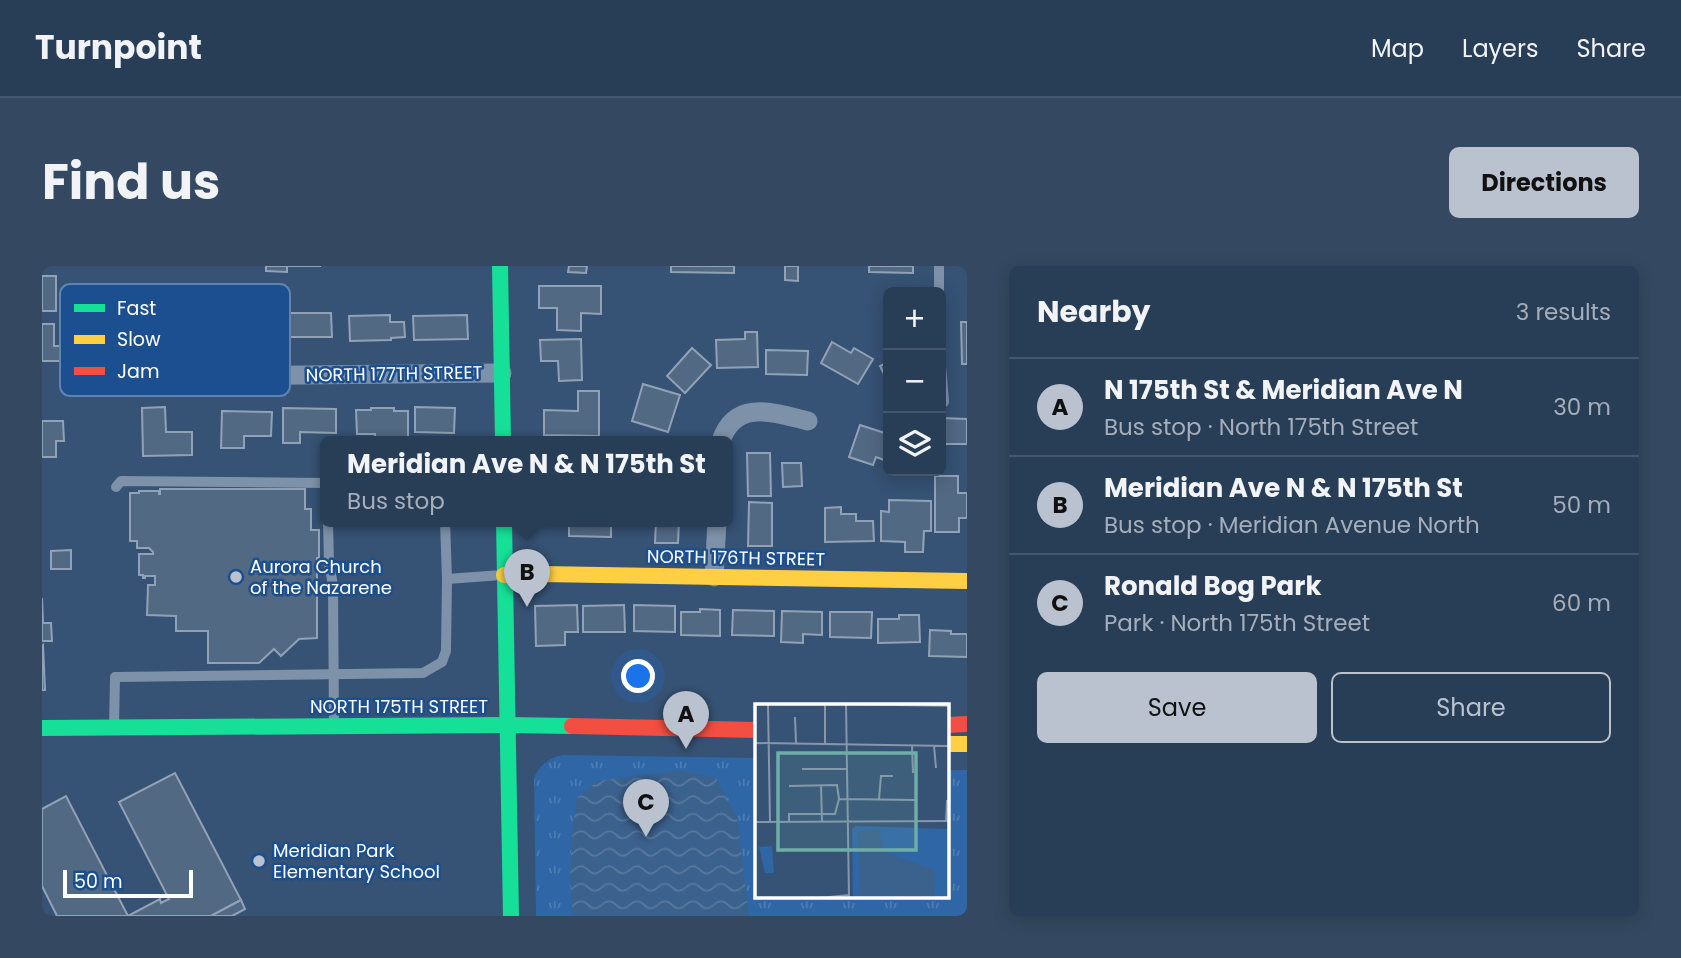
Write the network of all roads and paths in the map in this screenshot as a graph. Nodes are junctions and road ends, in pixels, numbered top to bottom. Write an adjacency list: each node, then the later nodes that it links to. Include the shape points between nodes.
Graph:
1 (500, 266): 4 (street)
2 (939, 266): 3 (lane)
3 (939, 287)
4 (502, 373): 5 (street, NORTH 177TH STREET); 7 (street)
5 (290, 375)
6 (808, 421): 8 (street, via 768,411 744,413 729,423)
7 (502, 436)
8 (723, 436)
9 (320, 483): 10 (lane, via 121,481)
10 (116, 487)
11 (328, 527): 19 (lane)
12 (445, 527): 17 (lane)
13 (503, 527): 15 (street)
14 (717, 527): 16 (street)
15 (504, 575): 16 (street, NORTH 176TH STREET); 17 (lane); 20 (street)
16 (714, 577): 18 (street, NORTH 176TH STREET)
17 (447, 579): 19 (lane, via 442,662 423,673)
18 (967, 581)
19 (334, 675): 21 (lane); 22 (lane, via 115,677)
20 (506, 725): 21 (street, NORTH 175TH STREET); 24 (street, NORTH 175TH STREET); 25 (street)
21 (334, 726): 22 (street, NORTH 175TH STREET)
22 (114, 727): 23 (street, NORTH 175TH STREET)
23 (42, 728)
24 (755, 730)
25 (511, 916)

